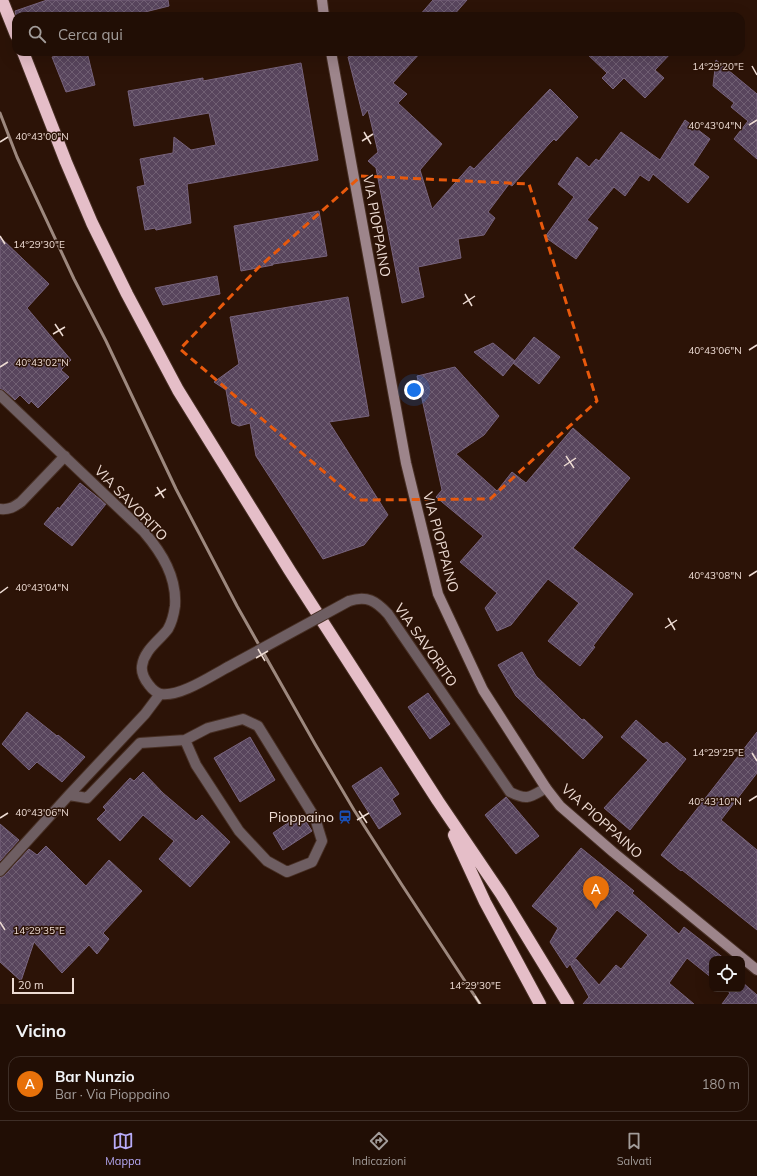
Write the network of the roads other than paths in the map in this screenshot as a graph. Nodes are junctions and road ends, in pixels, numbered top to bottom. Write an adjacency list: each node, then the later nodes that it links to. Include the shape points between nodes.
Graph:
1 (2, 0): 4 (highway)
2 (322, 0): 3 (main road)
3 (324, 12)
4 (12, 25)
5 (25, 56): 14 (highway, via 92,223 178,390 290,571)
6 (332, 56): 12 (main road, VIA PIOPPAINO, via 406,464 438,594 483,690)
7 (0, 396): 8 (street, VIA SAVORITO)
8 (65, 456): 9 (street, via 14,508); 10 (street, VIA SAVORITO, via 144,532 165,561 172,578 176,596 174,613 168,628 146,654 142,666 144,678 151,688)
9 (0, 509)
10 (160, 694): 12 (street, VIA SAVORITO, bridge, via 182,690 349,601 358,598 369,599 379,604 388,614 510,792 528,798); 13 (street, via 145,714)
11 (185, 740): 11 (street, via 196,765 239,830 268,861 287,872 312,862 322,841 315,818 258,726 243,719 208,728); 13 (street, via 140,743 87,798)
12 (546, 788): 16 (main road, VIA PIOPPAINO, via 560,806 612,852)
13 (69, 795): 15 (street)
14 (438, 801): 17 (highway, via 501,894); 18 (highway, via 485,902)
15 (0, 872)
16 (757, 970)
17 (566, 1000)
18 (540, 1004)

